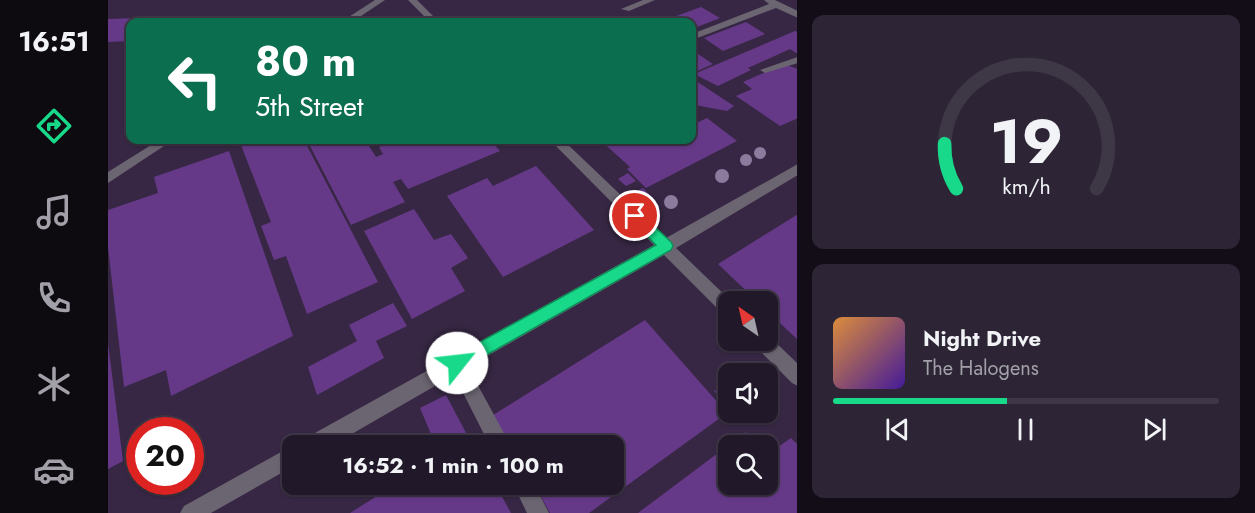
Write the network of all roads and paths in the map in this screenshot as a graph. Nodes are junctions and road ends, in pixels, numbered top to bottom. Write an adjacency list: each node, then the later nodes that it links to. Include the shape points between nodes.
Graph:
1 (381, 0): 7 (lane)
2 (412, 0): 8 (lane)
3 (651, 0): 5 (lane)
4 (772, 2): 6 (lane); 9 (lane)
5 (626, 9)
6 (797, 14)
7 (352, 18)
8 (431, 18)
9 (696, 35)
10 (797, 60): 11 (lane)
11 (765, 70)
12 (161, 144): 15 (lane)
13 (560, 144): 16 (lane)
14 (797, 170): 16 (lane)
15 (108, 178)
16 (666, 246): 17 (lane); 19 (lane)
17 (718, 298)
18 (772, 351): 20 (lane)
19 (457, 363): 21 (lane); 22 (lane)
20 (797, 376)
21 (330, 435)
22 (495, 435)
23 (282, 462): 25 (lane)
24 (529, 495): 26 (lane)
25 (191, 513)
26 (538, 513)

